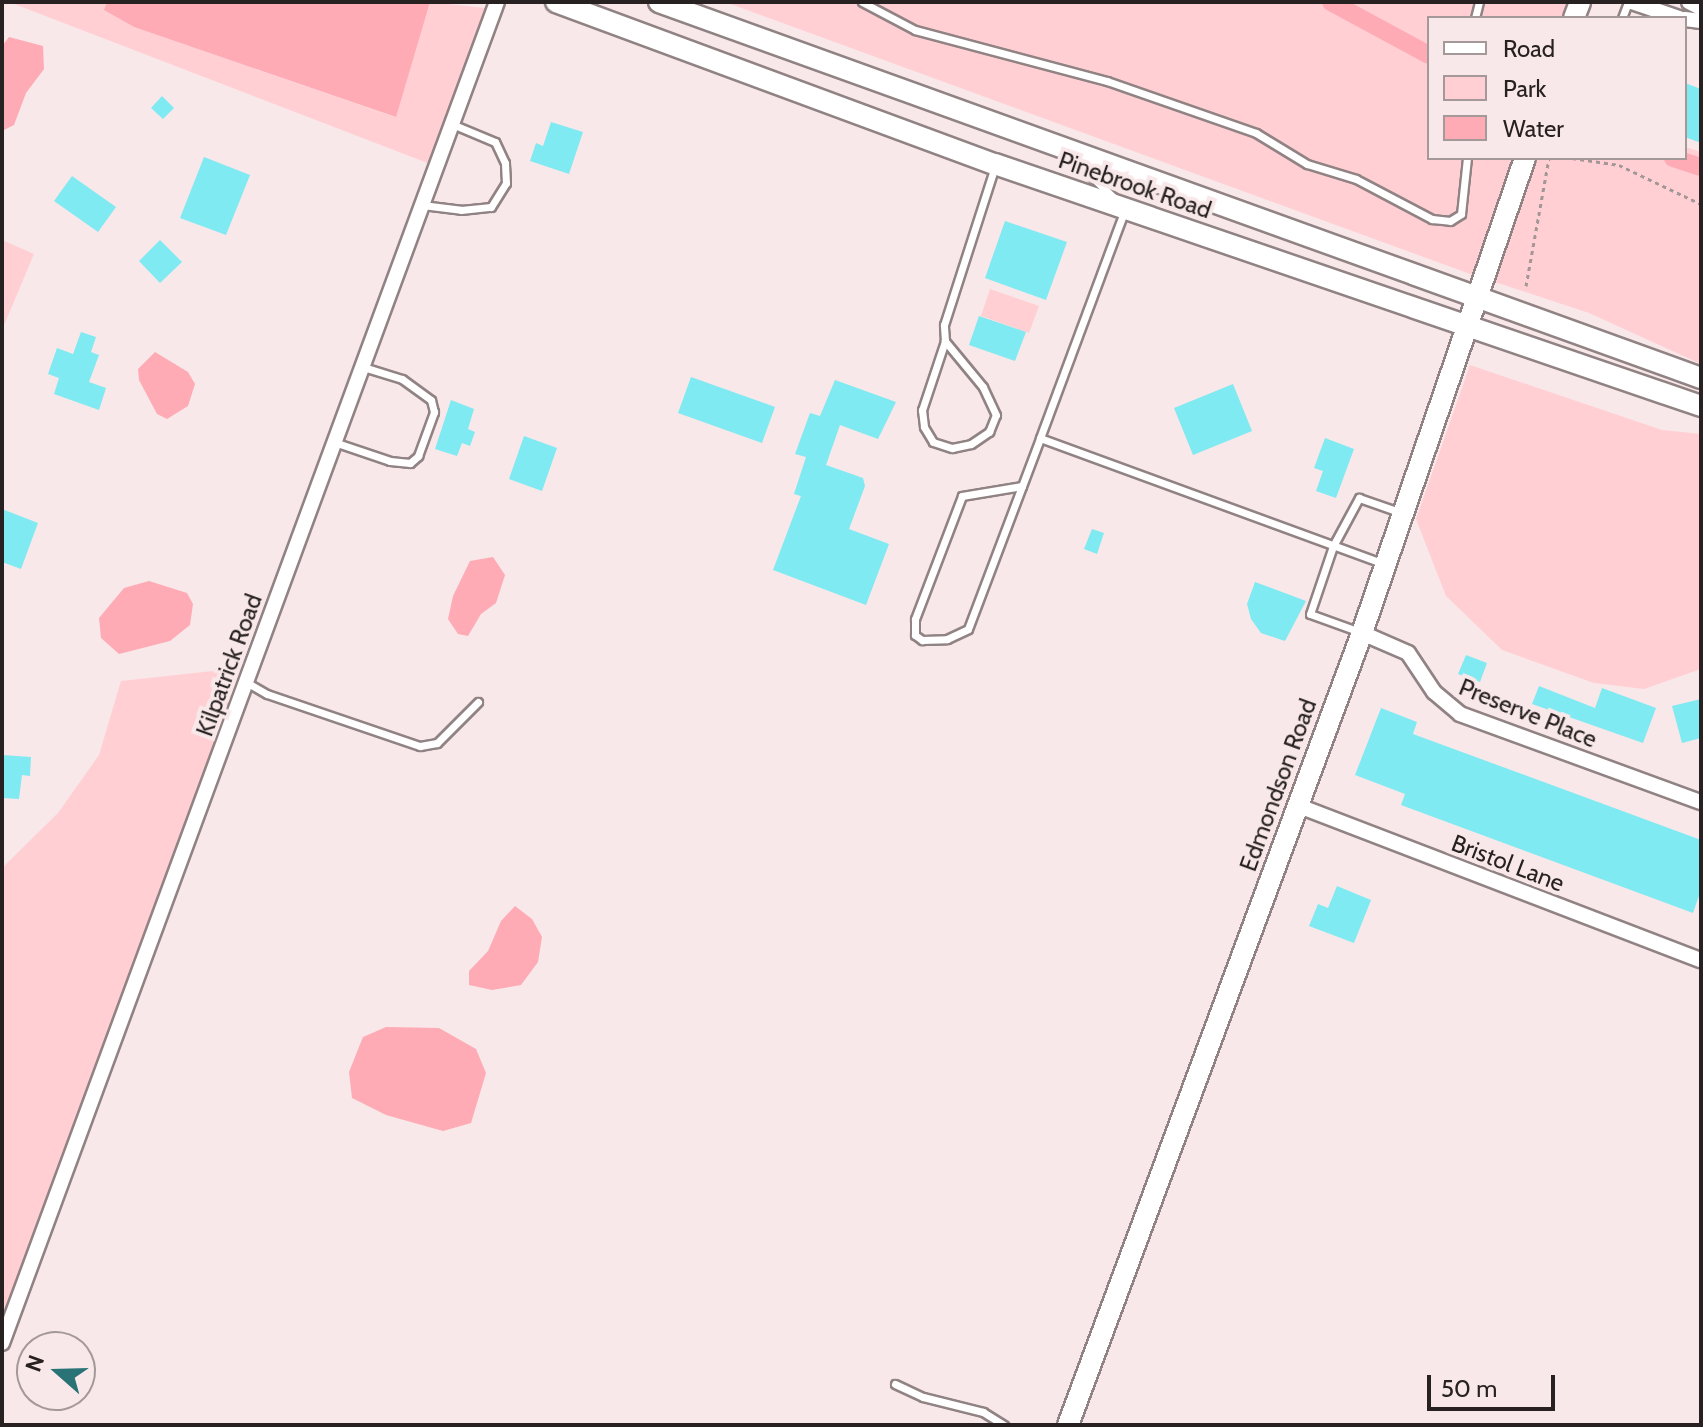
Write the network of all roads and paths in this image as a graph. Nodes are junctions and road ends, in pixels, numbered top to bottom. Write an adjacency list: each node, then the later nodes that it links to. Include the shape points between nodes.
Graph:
1 (497, 2): 9 (street, Kilpatrick Road)
2 (556, 2): 15 (street, Pinebrook Road)
3 (659, 2): 10 (street, Pinebrook Road)
4 (862, 2): 11 (lane, via 915,30 1107,81 1256,133 1307,164 1356,179 1432,219 1450,221 1461,214)
5 (1689, 2): 7 (street)
6 (1636, 6): 8 (street)
7 (1701, 8)
8 (1671, 16)
9 (452, 124): 17 (street, Kilpatrick Road); 17 (lane, via 495,142 505,163 506,183 491,207)
10 (1057, 144): 18 (lane); 20 (street, Pinebrook Road)
11 (1467, 160)
12 (1524, 160): 20 (street, Edmondson Road)
13 (1549, 160): 19 (path)
14 (1585, 160): 16 (path, via 1619,165)
15 (995, 164): 18 (street, Pinebrook Road); 22 (lane, via 963,255 944,325)
16 (1701, 204)
17 (422, 205): 23 (street, Kilpatrick Road)
18 (1125, 209): 21 (street, Pinebrook Road); 26 (lane)
19 (1526, 286)
20 (1477, 294): 21 (street, Edmondson Road); 24 (street, Pinebrook Road)
21 (1467, 328): 25 (street, Pinebrook Road); 29 (street, Edmondson Road)
22 (945, 341): 22 (lane, via 983,387 996,415 989,432 952,448 933,442 922,410)
23 (362, 367): 27 (street, Kilpatrick Road); 27 (lane, via 402,379 431,400 434,412 418,456 410,463 390,461)
24 (1701, 378)
25 (1701, 406)
26 (1040, 438): 28 (lane); 30 (lane)
27 (334, 442): 33 (street, Kilpatrick Road)
28 (1022, 486): 28 (lane, via 968,629 947,639 922,640 915,635 915,619 962,496)
29 (1404, 513): 30 (lane, via 1359,498); 31 (street, Edmondson Road)
30 (1333, 546): 31 (lane); 32 (lane, via 1310,614)
31 (1386, 564): 32 (street, Edmondson Road)
32 (1362, 633): 35 (street, Preserve Place, via 1408,653 1434,692 1460,714); 36 (street, Edmondson Road)
33 (246, 682): 34 (lane, via 267,694 420,746 437,743); 38 (street, Kilpatrick Road)
34 (478, 702)
35 (1701, 802)
36 (1299, 806): 37 (street, Bristol Lane); 41 (street, Edmondson Road)
37 (1701, 960)
38 (2, 1343)
39 (895, 1384): 40 (lane, via 983,1412)
40 (1004, 1425)
41 (1068, 1425)

